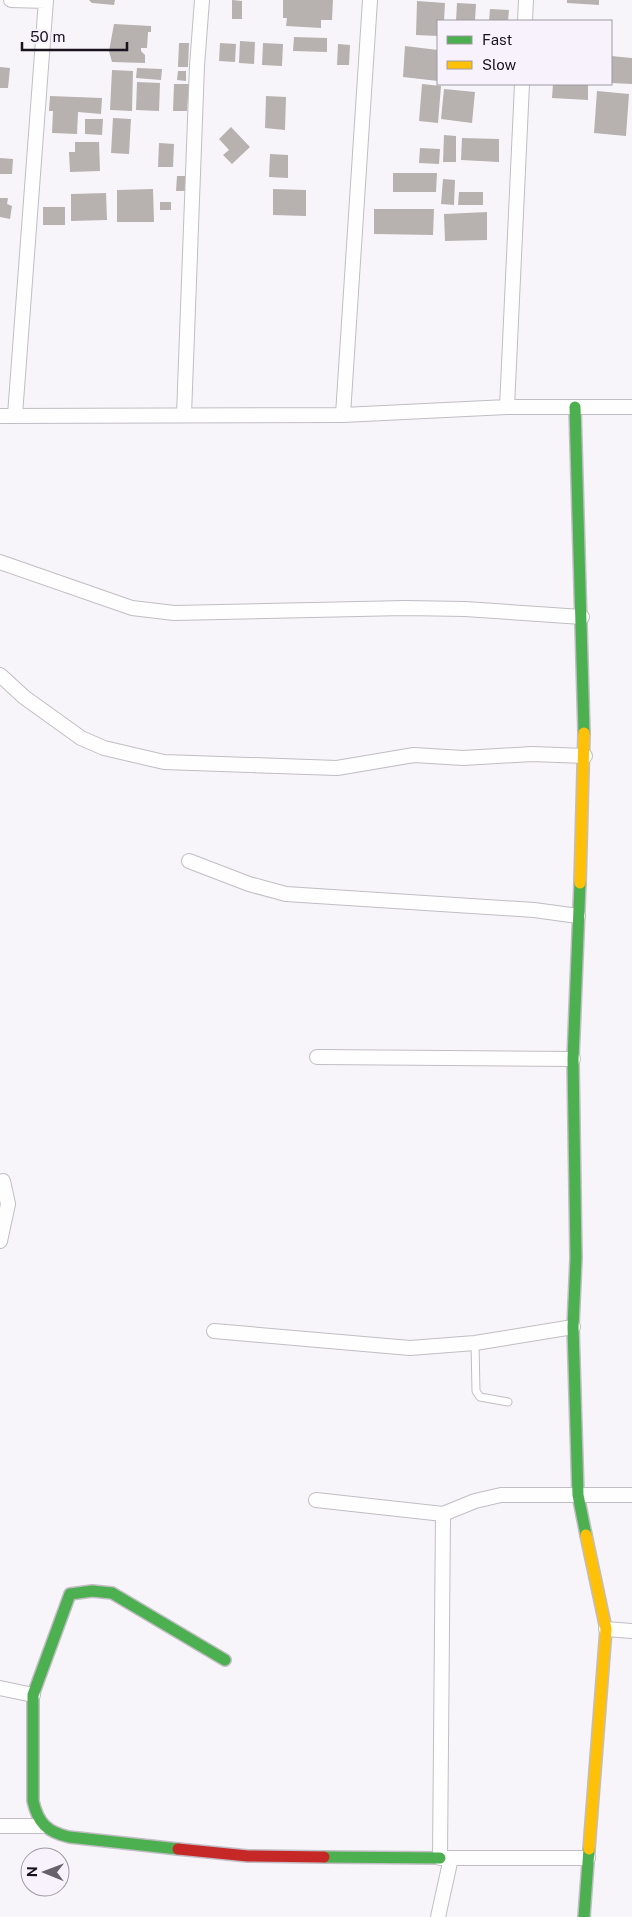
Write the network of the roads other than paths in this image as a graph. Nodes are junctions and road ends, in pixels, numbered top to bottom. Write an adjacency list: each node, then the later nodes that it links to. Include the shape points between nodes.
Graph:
1 (11, 0): 5 (street)
2 (202, 0): 11 (street)
3 (370, 0): 12 (street)
4 (526, 0): 6 (street)
5 (46, 1): 14 (street)
6 (525, 20)
7 (522, 85): 8 (street)
8 (507, 407): 9 (street); 12 (street)
9 (575, 407): 10 (street); 16 (street)
10 (632, 407)
11 (184, 415): 12 (street); 14 (street)
12 (343, 415)
13 (0, 416): 14 (street)
14 (16, 416)
15 (0, 562): 16 (street, via 132,608 174,613 405,608)
16 (582, 617): 18 (street)
17 (0, 675): 18 (street, via 24,697 81,738 104,748 164,762 337,768 414,755 463,758 532,754)
18 (585, 756): 20 (street)
19 (189, 861): 20 (street, via 248,884 286,894 534,910)
20 (578, 916): 22 (street)
21 (317, 1057): 22 (street)
22 (573, 1059): 25 (street, via 576,1258)
23 (3, 1181): 24 (street, via 8,1204)
24 (0, 1241)
25 (573, 1327): 27 (street); 29 (street)
26 (214, 1331): 27 (street, via 410,1348)
27 (475, 1343): 28 (lane, via 476,1391 480,1397)
28 (508, 1402)
29 (578, 1495): 30 (street); 32 (street, via 501,1495); 33 (street)
30 (632, 1495)
31 (316, 1500): 32 (street)
32 (443, 1514): 40 (street)
33 (606, 1629): 34 (street); 41 (street)
34 (632, 1631)
35 (225, 1660): 37 (street, via 112,1593 92,1590 70,1594)
36 (0, 1688): 37 (street)
37 (34, 1695): 39 (street, via 33,1801)
38 (0, 1826): 39 (street)
39 (42, 1826): 40 (street, via 52,1834 69,1837 248,1856)
40 (446, 1858): 41 (street); 42 (street)
41 (588, 1858): 43 (street)
42 (438, 1917)
43 (584, 1917)

